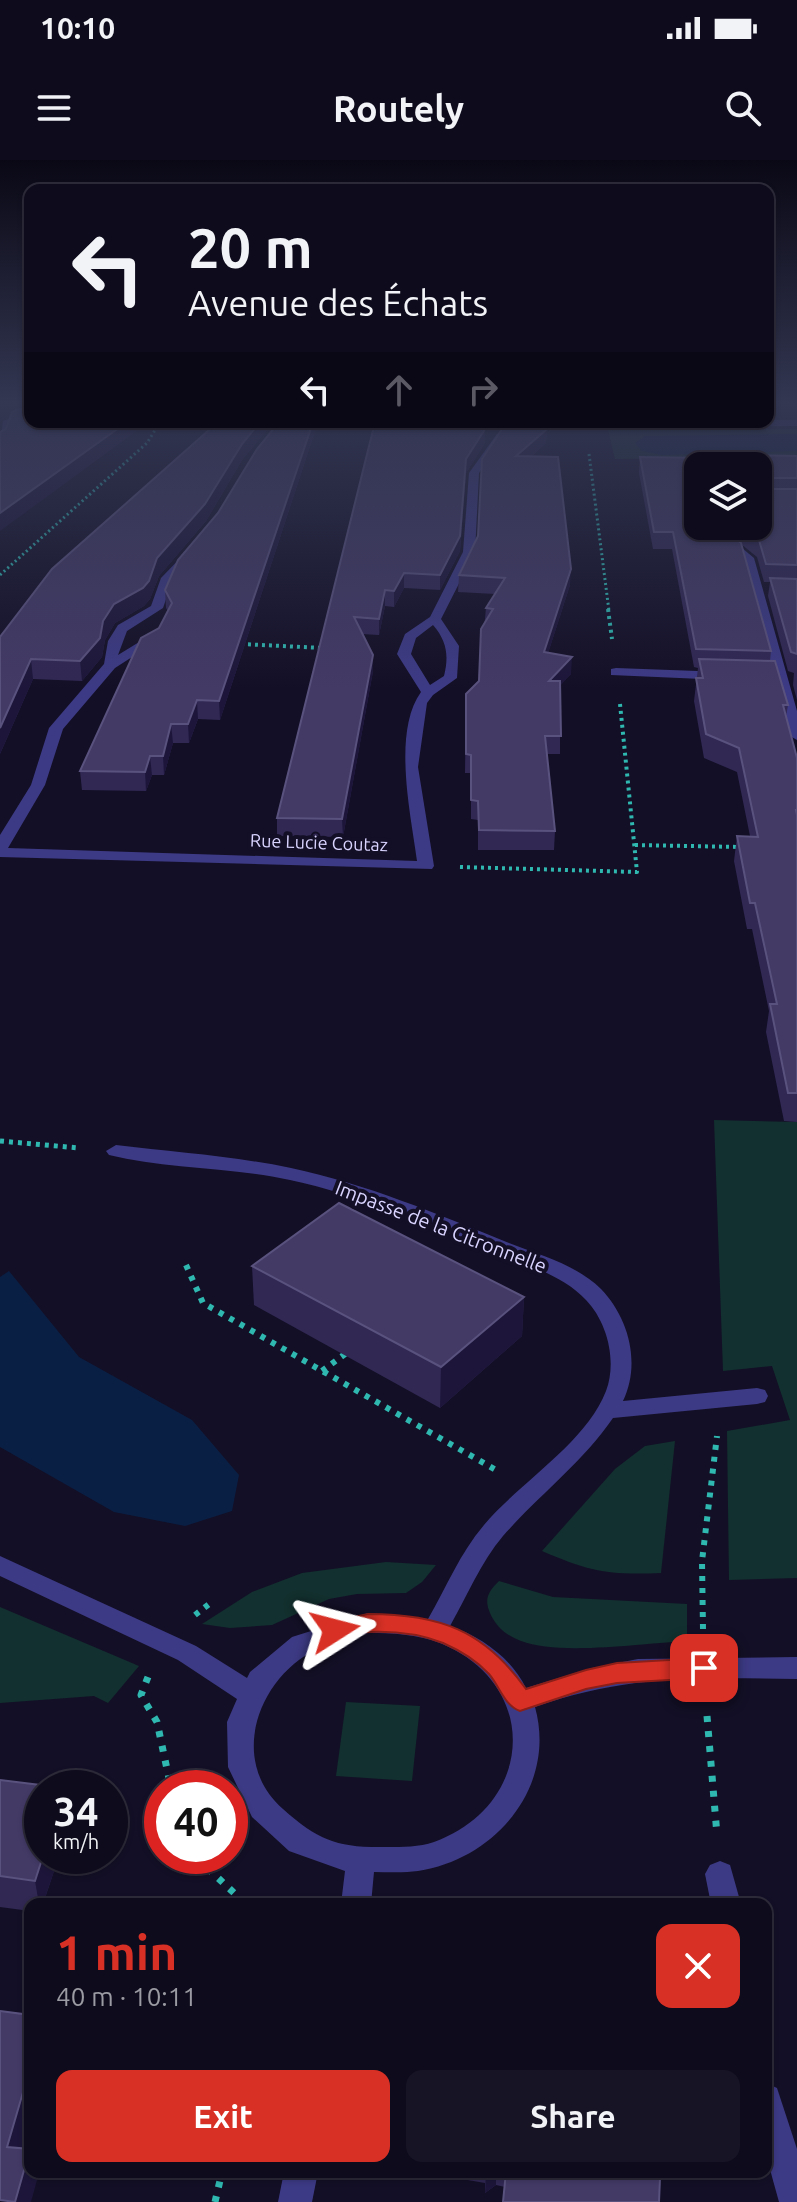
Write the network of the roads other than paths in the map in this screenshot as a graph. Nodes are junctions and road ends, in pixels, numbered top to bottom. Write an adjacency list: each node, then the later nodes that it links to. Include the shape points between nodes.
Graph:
1 (472, 498): 5 (street, via 469,552)
2 (730, 540): 9 (street, via 748,558 763,589)
3 (195, 546): 4 (street, via 167,578)
4 (161, 619): 6 (street, via 153,641); 6 (street, via 122,628 113,638)
5 (435, 619): 11 (street, via 457,657 450,678); 11 (street, via 410,637 404,654)
6 (110, 665): 13 (street, via 56,728 38,785)
7 (616, 672): 8 (street)
8 (736, 677)
9 (773, 677): 10 (street); 12 (street)
10 (797, 678)
11 (428, 692): 13 (street, Rue Lucie Coutaz, via 420,703 411,767 426,866)
12 (797, 736)
13 (0, 850)
14 (116, 1151): 16 (street, Impasse de la Citronnelle, via 253,1168 332,1185 558,1270 594,1296 617,1333 621,1373)
15 (757, 1396): 16 (street)
16 (607, 1411): 18 (street, Impasse de la Citronnelle, via 493,1532)
17 (0, 1565): 20 (street, via 187,1653)
18 (435, 1630): 20 (street, via 393,1623 335,1630 291,1650); 21 (street, via 486,1657)
19 (797, 1668): 21 (street, via 617,1673)
20 (250, 1694): 22 (street, via 237,1746 254,1799 298,1841)
21 (520, 1701): 22 (street, via 528,1729 527,1757 520,1784 503,1810 472,1836 433,1855)
22 (361, 1861): 24 (street)
23 (720, 1874): 25 (street)
24 (357, 1898)
25 (725, 1898)
26 (772, 2120): 29 (street)
27 (300, 2178): 28 (street)
28 (295, 2202)
29 (796, 2202)

